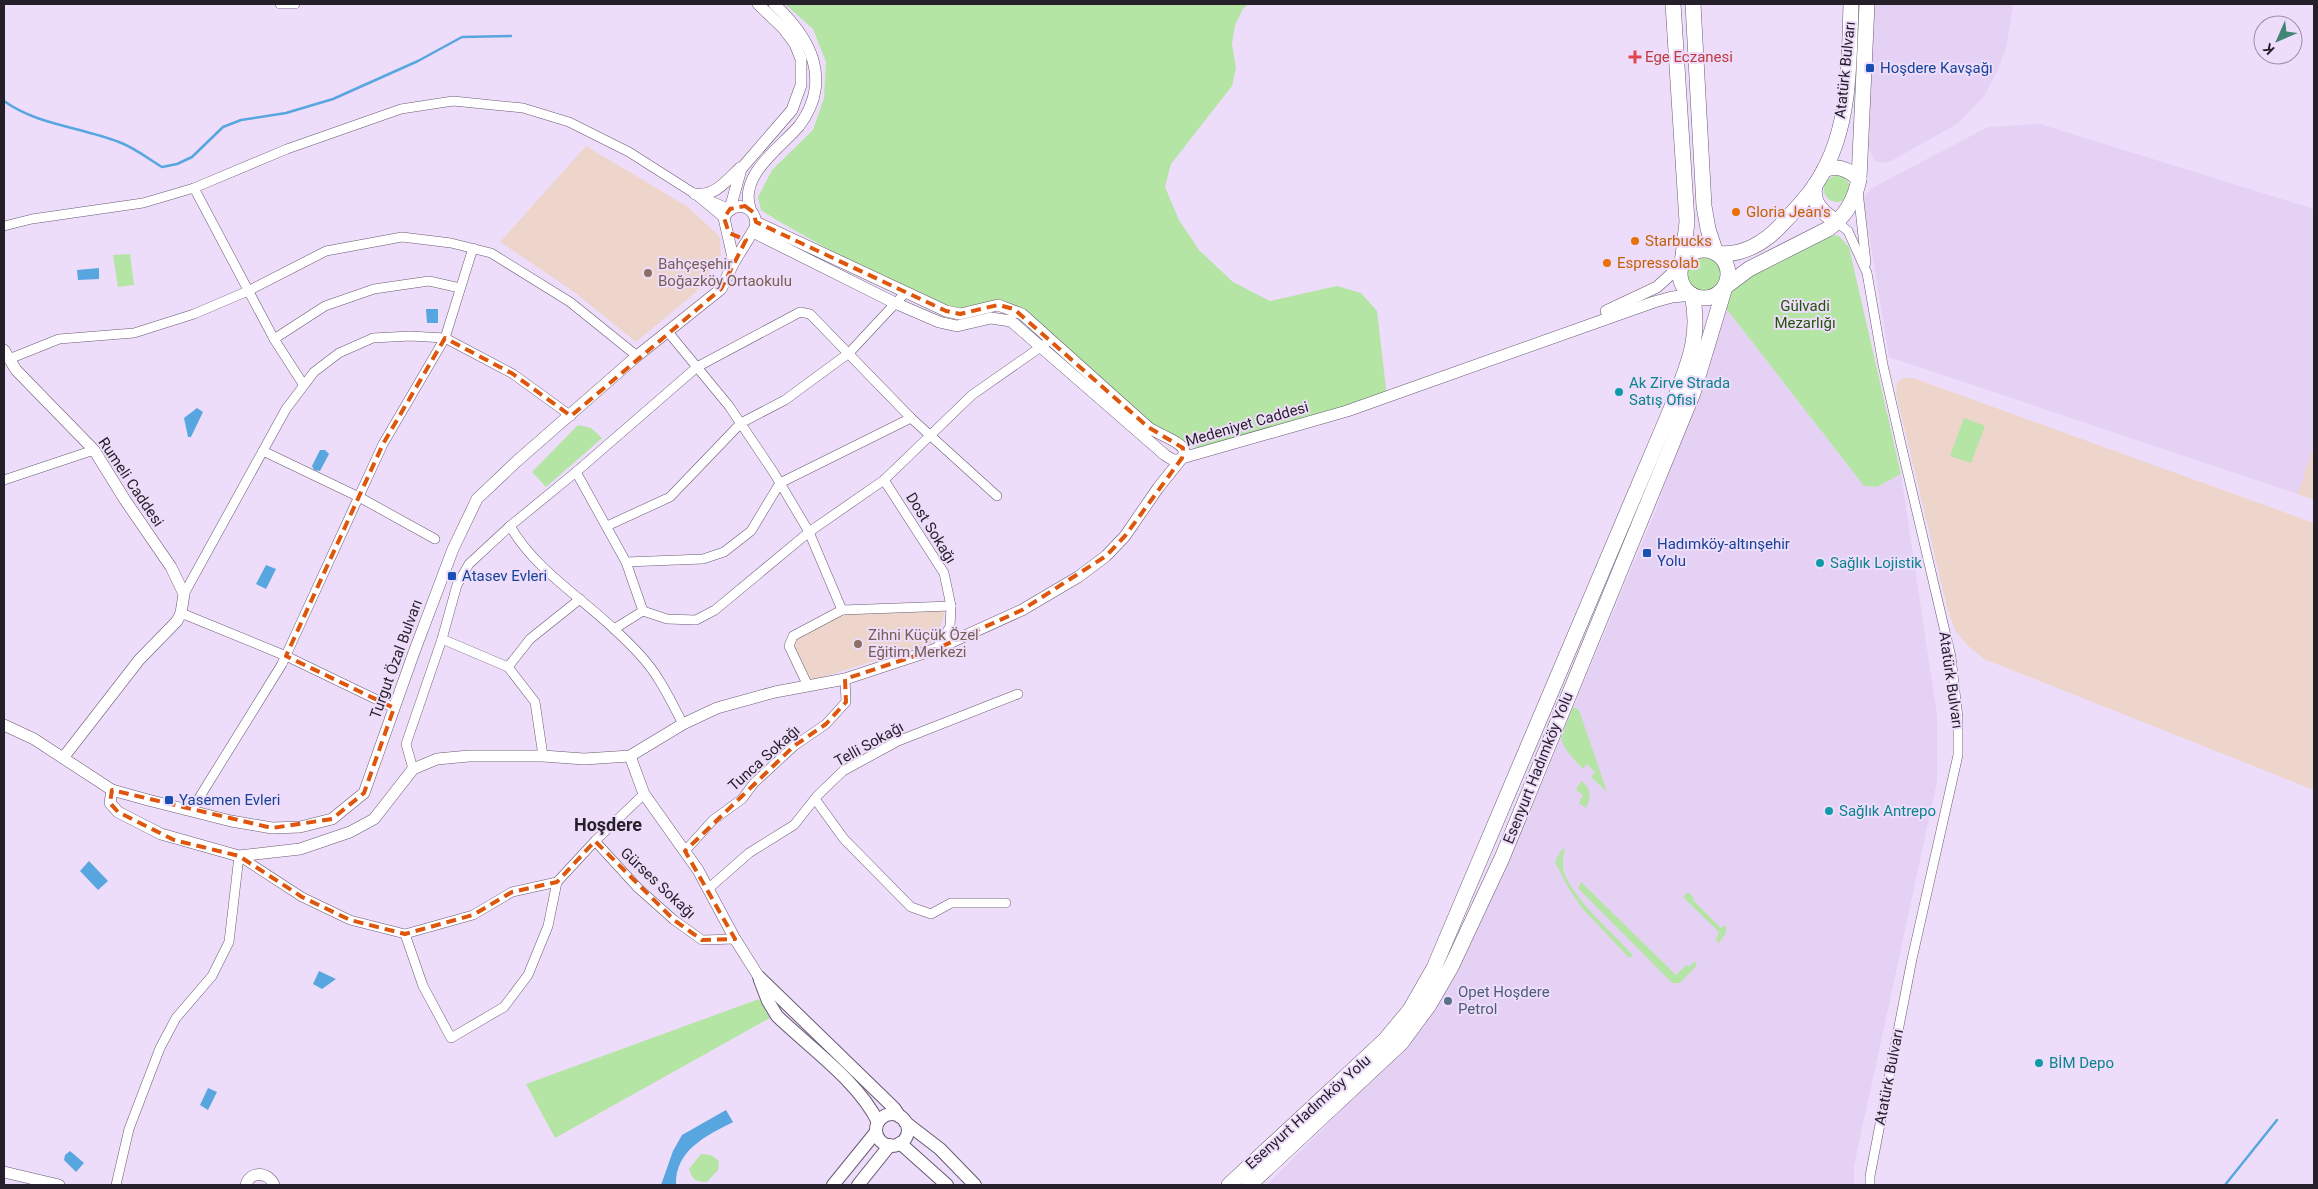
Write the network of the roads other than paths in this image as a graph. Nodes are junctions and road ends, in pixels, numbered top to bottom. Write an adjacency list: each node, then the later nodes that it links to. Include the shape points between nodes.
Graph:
1 (280, 4): 2 (street)
2 (295, 4)
3 (758, 4): 9 (street, via 796,44 801,59 801,85 792,110)
4 (774, 4): 15 (street, via 802,33 809,46 815,71 814,90 806,118 752,180 748,193)
5 (1673, 4): 24 (main road, via 1687,222)
6 (1693, 4): 22 (main road, via 1704,206)
7 (1851, 4): 10 (main road, Atatürk Bulvarı, via 1848,78 1842,118)
8 (1867, 4): 11 (main road, Atatürk Bulvarı)
9 (744, 165): 14 (street, via 713,192); 16 (street)
10 (1824, 170): 11 (main road, via 1840,168 1848,171); 12 (main road, Atatürk Bulvarı)
11 (1858, 183): 17 (main road, Atatürk Bulvarı, via 1852,202); 25 (street, Atatürk Bulvarı)
12 (1815, 185): 17 (main road, via 1817,206); 22 (main road, Atatürk Bulvarı, via 1764,240 1740,253)
13 (194, 188): 14 (street, via 287,149 401,109 453,101 523,108 570,122 629,152); 18 (street, via 143,203); 28 (street)
14 (695, 194): 16 (street)
15 (750, 208): 16 (street, via 740,205); 19 (street, via 753,212)
16 (727, 214): 20 (street, via 726,229)
17 (1837, 222): 25 (street, Atatürk Bulvarı, via 1848,231); 26 (main road, Atatürk Bulvarı, via 1807,242 1750,269)
18 (4, 226)
19 (752, 230): 20 (street, via 738,238); 23 (street, Turgut Özal Bulvarı); 29 (street); 31 (street)
20 (729, 233): 23 (street)
21 (473, 248): 27 (street); 28 (street, via 402,237 326,251); 40 (street, via 491,253 570,302)
22 (1716, 253): 24 (main road, via 1700,250 1686,257); 26 (main road, via 1726,264 1728,280)
23 (734, 262): 32 (street, Turgut Özal Bulvarı, via 721,289)
24 (1682, 264): 30 (main road, via 1682,285); 36 (street, via 1657,288)
25 (1867, 273): 100 (street, Atatürk Bulvarı, via 1896,421 1951,658 1959,734 1958,756 1912,959)
26 (1724, 287): 30 (main road, via 1713,296 1699,298); 94 (main road, Esenyurt Hadımköy Yolu, via 1690,402 1502,858)
27 (460, 288): 33 (street, via 429,281 374,289 325,306); 34 (street)
28 (248, 291): 33 (street); 39 (street, via 194,314 134,333 59,339)
29 (904, 293): 31 (street); 35 (street, via 960,314 1004,305 1022,314)
30 (1692, 295): 36 (street, via 1654,302); 94 (main road, Esenyurt Hadımköy Yolu, via 1696,335 1675,400)
31 (895, 303): 37 (street, via 948,324 968,325 991,318 1011,321); 38 (street)
32 (668, 332): 40 (street, Turgut Özal Bulvarı); 41 (street)
33 (274, 338): 42 (street)
34 (445, 338): 42 (street, via 373,338 339,353); 43 (street, via 513,374); 55 (street, via 383,444)
35 (1052, 339): 37 (street); 49 (street, via 1148,427 1181,446 1184,450)
36 (1536, 342): 49 (street, Medeniyet Caddesi, via 1347,411)
37 (1042, 346): 46 (street, via 972,396); 49 (street, via 1165,455 1174,460)
38 (849, 353): 41 (street, via 810,314 800,312); 44 (street); 45 (street, via 785,400)
39 (6, 355): 47 (street, Rumeli Caddesi, via 16,370)
40 (637, 356): 43 (street, Turgut Özal Bulvarı)
41 (697, 367): 45 (street); 50 (street)
42 (303, 384): 48 (street)
43 (571, 416): 75 (street, Turgut Özal Bulvarı, via 477,499 453,549)
44 (911, 418): 46 (street); 53 (street)
45 (741, 423): 53 (street); 57 (street, via 670,497)
46 (931, 437): 52 (street); 54 (street)
47 (94, 450): 51 (street); 61 (street, Rumeli Caddesi, via 172,567)
48 (263, 451): 55 (street); 61 (street)
49 (1182, 458): 69 (street, Medeniyet Caddesi, via 1126,536 1106,556 1078,577 1022,610)
50 (576, 472): 56 (street); 57 (street)
51 (4, 480)
52 (884, 480): 58 (street); 63 (street, Dost Sokağı, via 944,573)
53 (780, 483): 58 (street); 60 (street, via 750,531 724,552 703,559)
54 (997, 496)
55 (359, 497): 59 (street); 70 (street)
56 (510, 526): 62 (street, via 519,541); 68 (street, via 469,564 457,585)
57 (607, 526): 60 (street)
58 (809, 532): 64 (street); 65 (street, via 715,610 696,620 667,619)
59 (436, 539)
60 (626, 562): 65 (street)
61 (184, 594): 66 (street)
62 (580, 599): 67 (street); 71 (street, via 530,639)
63 (951, 606): 64 (street); 69 (street, Dost Sokağı, via 950,627)
64 (842, 610): 73 (street, via 793,636 789,646)
65 (643, 611): 67 (street)
66 (181, 613): 70 (street); 80 (street, via 139,660)
67 (614, 629): 77 (street, via 659,679)
68 (442, 639): 71 (street); 81 (street, via 406,744)
69 (936, 649): 72 (street, Medeniyet Caddesi)
70 (286, 656): 75 (street); 85 (street)
71 (508, 667): 78 (street, via 535,702)
72 (845, 679): 73 (street, Medeniyet Caddesi); 87 (street, Tunca Sokağı, via 846,702 826,724 794,746)
73 (808, 686): 77 (street, Medeniyet Caddesi, via 718,708)
74 (1018, 694): 84 (street, Telli Sokağı, via 898,740 843,771)
75 (394, 708): 85 (street, Turgut Özal Bulvarı, via 364,793 332,819 300,827 272,828)
76 (4, 724): 80 (street, Turgut Özal Bulvarı)
77 (683, 724): 79 (street, Medeniyet Caddesi)
78 (543, 756): 79 (street, via 584,759); 81 (street, via 437,759)
79 (630, 756): 83 (street)
80 (63, 758): 82 (street, Turgut Özal Bulvarı)
81 (413, 769): 88 (street, via 374,819 350,832 300,849)
82 (112, 790): 85 (street, Turgut Özal Bulvarı); 88 (street, via 110,803 118,812 174,840)
83 (644, 794): 86 (street); 87 (street)
84 (815, 799): 90 (street, Telli Sokağı, via 794,825 749,852); 91 (street, via 844,839 911,907 931,914 951,904)
85 (191, 811)
86 (595, 841): 89 (street); 93 (street, Gürses Sokağı, via 638,888 702,940)
87 (684, 851): 90 (street)
88 (239, 856): 92 (street, via 302,897 350,920); 103 (street, via 229,942 212,976 176,1018 160,1048 129,1129)
89 (558, 882): 92 (street, via 512,892 473,915); 92 (street, via 548,926 528,975 504,1007 451,1038 423,986)
90 (708, 889): 93 (street)
91 (1006, 903)
92 (405, 934)
93 (735, 939): 95 (street)
94 (1454, 944): 109 (main road, Esenyurt Hadımköy Yolu, via 1385,1040); 110 (main road, Esenyurt Hadımköy Yolu, via 1430,1005 1401,1043)
95 (759, 977): 96 (main road); 97 (main road, via 778,1016 871,1108)
96 (903, 1119): 97 (main road, via 885,1115); 98 (main road, via 906,1135); 108 (main road, via 940,1149)
97 (877, 1127): 98 (main road, via 881,1141); 105 (main road)
98 (895, 1144): 106 (main road); 107 (main road)
99 (4, 1172): 102 (street)
100 (1870, 1181)
101 (244, 1184): 104 (street, via 253,1176 262,1174)
102 (59, 1185)
103 (116, 1185)
104 (274, 1185)
105 (833, 1185)
106 (858, 1185)
107 (947, 1185)
108 (975, 1185)
109 (1229, 1185)
110 (1249, 1185)

